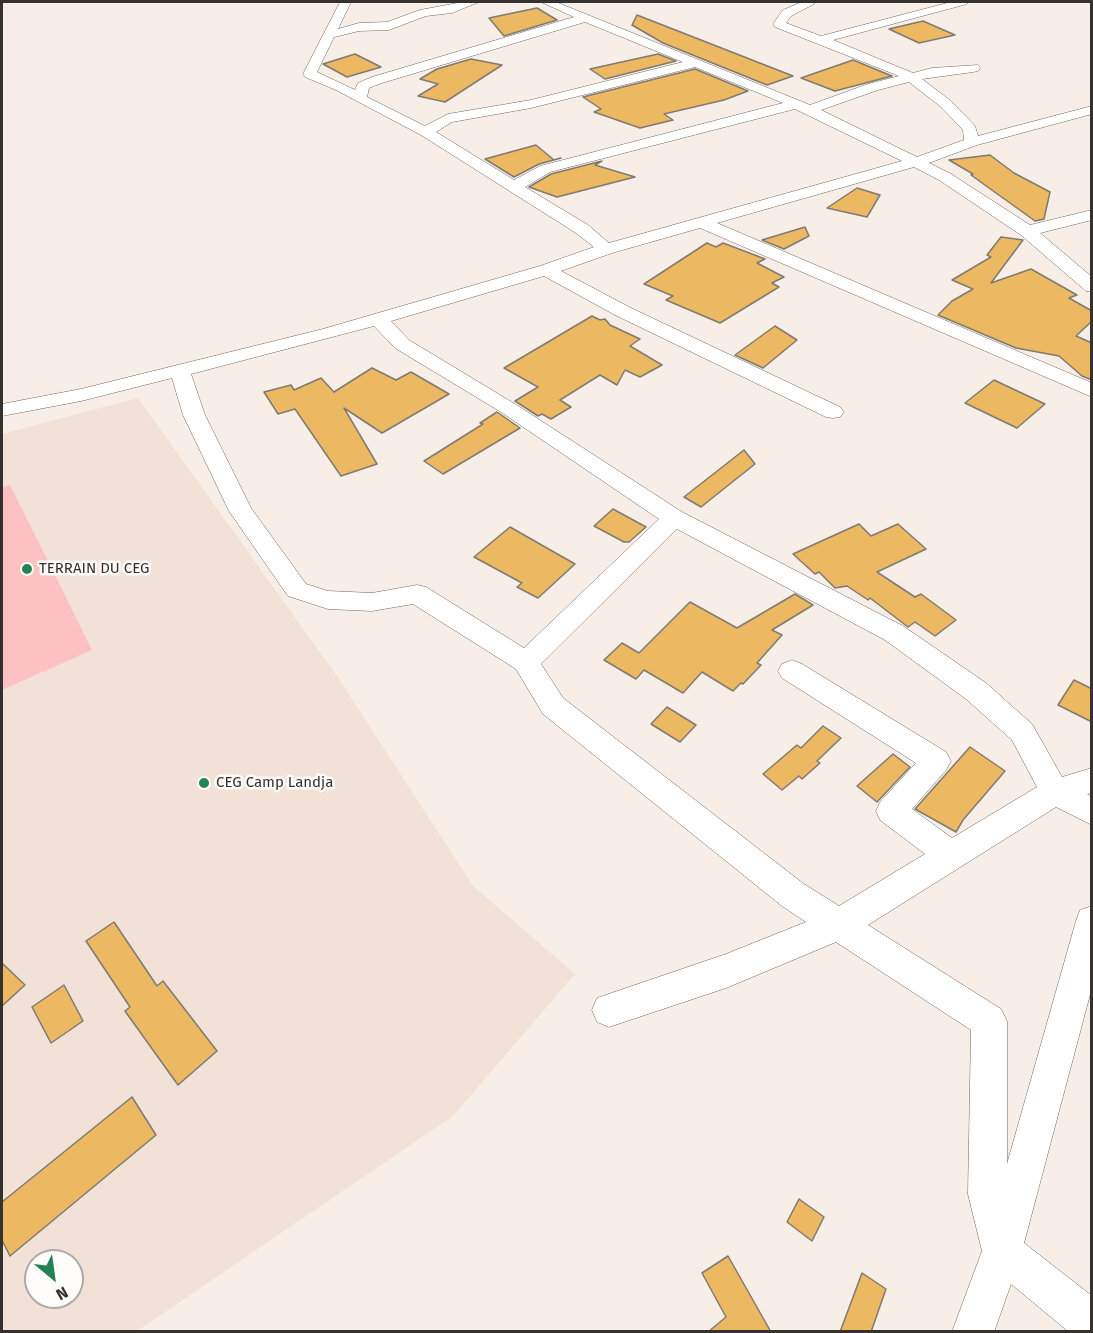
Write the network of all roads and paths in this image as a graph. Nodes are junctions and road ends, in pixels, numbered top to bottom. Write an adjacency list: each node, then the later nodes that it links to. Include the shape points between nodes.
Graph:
1 (345, 2): 7 (street)
2 (473, 2): 7 (street, via 389,26 359,27)
3 (547, 2): 6 (street)
4 (810, 2): 8 (street, via 787,13 779,24)
5 (963, 2): 8 (street)
6 (585, 18): 9 (street); 12 (street, via 378,80 363,86)
7 (328, 35): 12 (street, via 310,74)
8 (820, 40): 11 (street)
9 (696, 63): 13 (street); 15 (street, via 531,104 448,118)
10 (973, 68): 11 (street)
11 (910, 77): 13 (street); 16 (street, via 946,104 970,129)
12 (360, 99): 15 (street)
13 (803, 107): 17 (street); 18 (street, via 545,169)
14 (1090, 110): 16 (street)
15 (426, 132): 18 (street)
16 (972, 142): 17 (street)
17 (916, 162): 20 (street); 21 (street)
18 (513, 187): 22 (street, via 582,229)
19 (1092, 215): 21 (street)
20 (703, 223): 22 (street); 27 (street)
21 (1027, 231): 24 (street)
22 (606, 249): 23 (street)
23 (546, 270): 25 (street); 29 (street, via 622,311)
24 (1092, 287)
25 (378, 319): 26 (street); 30 (street, via 402,344 508,408)
26 (180, 371): 28 (street); 31 (street, via 194,415 241,511 297,590 328,600 372,602 417,594)
27 (1092, 391)
28 (2, 410)
29 (833, 412)
30 (674, 518): 31 (street); 34 (street, via 894,633 976,691 1022,732)
31 (526, 662): 38 (street, via 552,706)
32 (792, 671): 36 (street, via 936,760 891,811)
33 (1092, 780): 34 (street)
34 (1054, 792): 35 (street); 36 (street)
35 (1092, 812)
36 (952, 856): 38 (street)
37 (1092, 921): 40 (street)
38 (838, 925): 39 (street, via 726,971); 40 (street, via 989,1022 987,1194)
39 (609, 1010)
40 (1002, 1251): 41 (street); 42 (street)
41 (1092, 1323)
42 (973, 1332)

